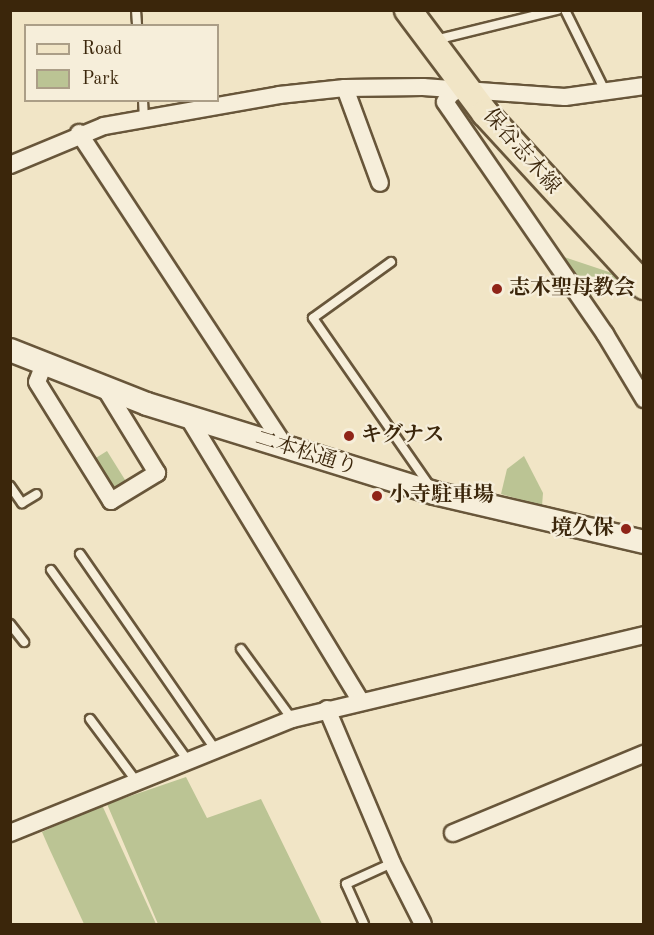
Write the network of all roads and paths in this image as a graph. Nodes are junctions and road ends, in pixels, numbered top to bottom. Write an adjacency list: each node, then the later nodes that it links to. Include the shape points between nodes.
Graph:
1 (408, 10): 4 (main road, 保谷志木線)
2 (557, 10): 4 (lane)
3 (566, 10): 8 (lane)
4 (429, 41): 7 (main road, 保谷志木線)
5 (644, 86): 8 (street)
6 (345, 88): 7 (street); 10 (street, via 279,94); 13 (street)
7 (466, 88): 8 (street, via 533,97); 15 (main road, 保谷志木線, via 544,180); 19 (street, via 452,93 445,102 605,333)
8 (606, 93)
9 (143, 102): 10 (lane)
10 (144, 119): 11 (street)
11 (79, 133): 12 (street); 21 (street)
12 (11, 160)
13 (380, 183)
14 (391, 262): 23 (lane, via 313,318)
15 (644, 286)
16 (10, 350): 17 (street, 二本松通り)
17 (44, 363): 18 (street, 二本松通り); 18 (street, via 37,382 111,501 157,473)
18 (105, 388): 20 (street, 二本松通り)
19 (644, 399)
20 (188, 417): 21 (street, 二本松通り); 32 (street)
21 (286, 448): 23 (street, 二本松通り)
22 (10, 486): 24 (lane, via 22,503)
23 (434, 493): 25 (street, 二本松通り)
24 (37, 494)
25 (644, 542)
26 (80, 554): 36 (lane)
27 (51, 570): 38 (lane)
28 (10, 624): 30 (lane)
29 (644, 635): 32 (street)
30 (24, 642)
31 (241, 649): 34 (lane)
32 (361, 701): 33 (street)
33 (327, 709): 34 (street); 42 (street)
34 (292, 718): 36 (street)
35 (90, 719): 39 (lane)
36 (215, 749): 38 (street)
37 (644, 754): 41 (street)
38 (188, 761): 39 (street)
39 (138, 783): 40 (street)
40 (10, 833)
41 (453, 833)
42 (392, 862): 43 (lane, via 346,884); 44 (street)
43 (364, 924)
44 (423, 924)

